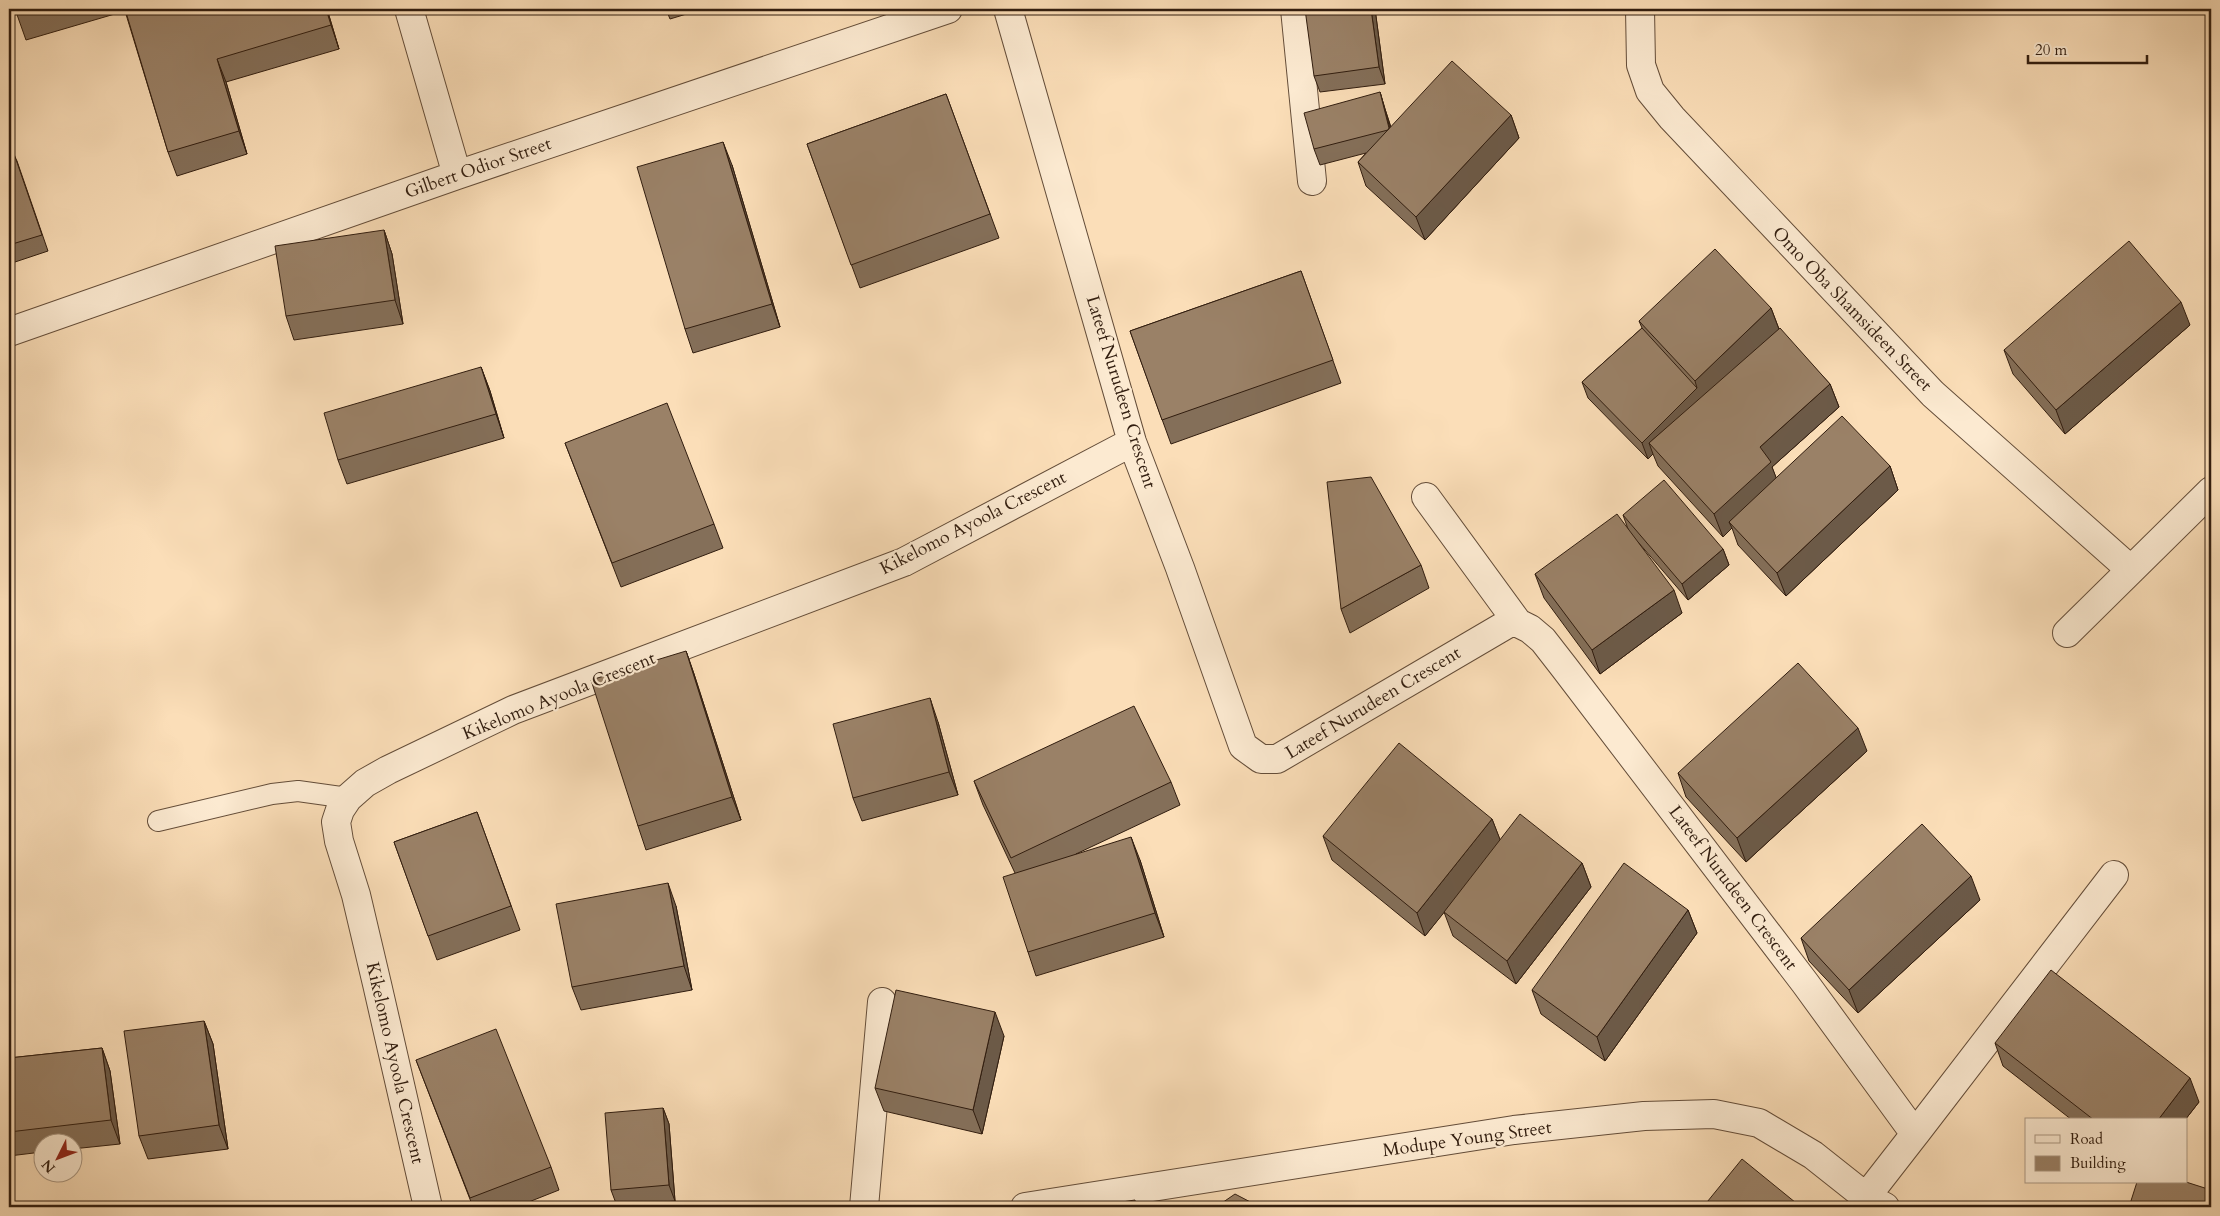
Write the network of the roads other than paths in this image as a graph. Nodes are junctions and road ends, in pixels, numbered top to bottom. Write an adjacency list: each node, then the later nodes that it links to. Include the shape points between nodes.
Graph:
1 (409, 9): 6 (street)
2 (948, 9): 6 (street, Gilbert Odior Street)
3 (1008, 9): 9 (street, Lateef Nurudeen Crescent)
4 (1296, 9): 7 (street)
5 (1640, 9): 12 (street, Omo Oba Shamsideen Street, via 1641,65 1650,91 1672,118 1933,394)
6 (457, 175): 8 (street, Gilbert Odior Street)
7 (1312, 181)
8 (9, 332)
9 (1132, 442): 13 (street, Lateef Nurudeen Crescent, via 1180,568 1237,734 1243,746 1256,757 1270,761 1277,759 1510,622); 15 (street, Kikelomo Ayoola Crescent, via 904,562 513,710 388,770 365,783)
10 (2211, 492): 12 (street)
11 (1426, 497): 13 (street)
12 (2131, 570): 14 (street)
13 (1518, 623): 19 (street, Lateef Nurudeen Crescent, via 1543,640 1564,667 1805,983)
14 (2067, 633)
15 (348, 798): 16 (lane, via 298,791 272,794); 21 (street, Kikelomo Ayoola Crescent, via 336,822 339,841 378,984)
16 (158, 821)
17 (2114, 876): 19 (street)
18 (882, 1002): 22 (street)
19 (1915, 1134): 20 (street)
20 (1876, 1202): 23 (street, Modupe Young Street, via 1814,1156 1759,1123 1714,1114 1644,1116 1514,1130)
21 (428, 1207)
22 (864, 1207)
23 (1025, 1207)

